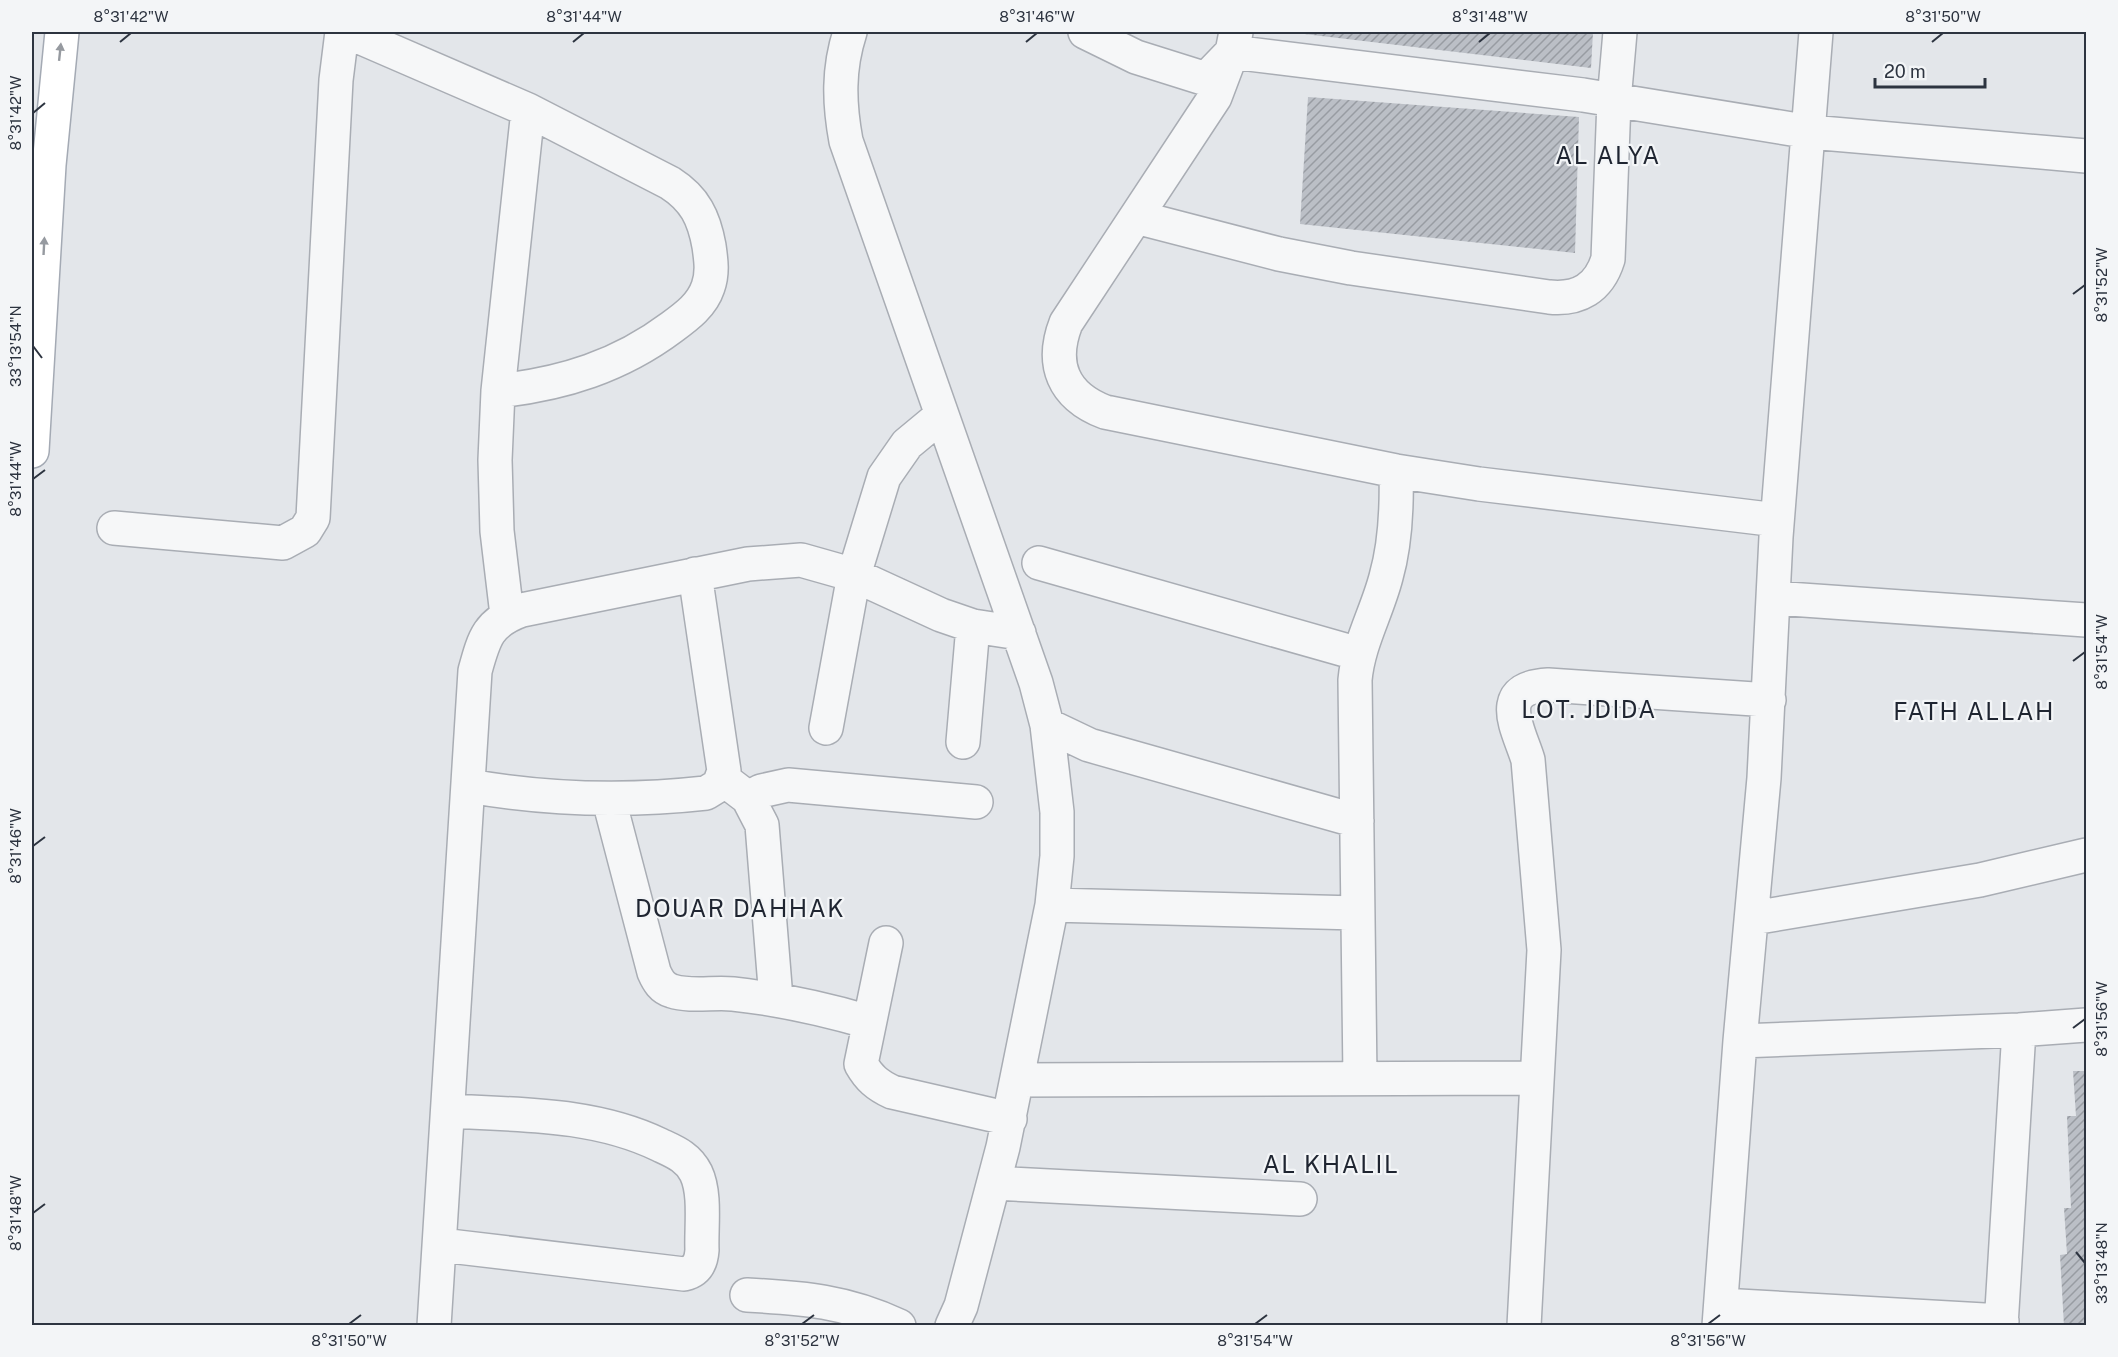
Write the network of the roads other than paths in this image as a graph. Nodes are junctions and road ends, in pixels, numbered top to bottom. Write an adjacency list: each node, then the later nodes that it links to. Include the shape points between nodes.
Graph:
1 (62, 32): 16 (main road, one-way to 1, via 49,165)
2 (342, 32): 19 (street, via 336,80 313,518 305,531 283,543)
3 (348, 32): 10 (street)
4 (850, 32): 15 (street, via 840,79 846,141)
5 (1085, 32): 8 (street, via 1136,57 1206,79)
6 (1620, 32): 9 (street)
7 (1816, 32): 11 (street)
8 (1234, 42): 9 (street); 13 (street, via 1215,97)
9 (1614, 101): 11 (street); 13 (street, via 1608,259 1597,282 1576,297 1549,297 1351,268)
10 (528, 110): 14 (street); 14 (street, via 681,190 705,222 711,275 699,305 642,348 575,377 537,387)
11 (1810, 132): 12 (street); 18 (street)
12 (2086, 156)
13 (1136, 217): 17 (street, via 1066,323 1060,339 1058,356 1062,372 1079,399 1105,412)
14 (498, 390): 24 (street, via 496,531)
15 (942, 415): 22 (street, via 907,444 884,477); 27 (street)
16 (32, 451)
17 (1396, 471): 18 (street); 28 (street, via 1397,506 1387,576)
18 (1777, 519): 23 (street)
19 (114, 528)
20 (1039, 563): 28 (street)
21 (695, 574): 22 (street, via 801,560); 24 (street); 34 (street)
22 (854, 574): 26 (street); 31 (street)
23 (1774, 598): 25 (street); 29 (street)
24 (507, 615): 33 (street, via 484,637 475,671)
25 (2086, 620)
26 (973, 626): 27 (street); 32 (street)
27 (1019, 633): 30 (street)
28 (1359, 654): 37 (street, via 1355,680)
29 (1768, 700): 41 (street); 49 (street, via 1548,685 1529,689 1516,702 1513,723 1528,760 1543,939)
30 (1047, 725): 37 (street, via 1089,745); 39 (street, via 1057,812)
31 (826, 728)
32 (963, 742)
33 (469, 786): 35 (street, via 529,796); 51 (street)
34 (735, 788): 35 (street); 36 (street, via 761,791 788,785); 43 (street, via 756,812 764,839)
35 (609, 800): 43 (street, via 658,982 675,992)
36 (976, 802)
37 (1357, 821): 40 (street)
38 (2086, 855): 41 (street, via 1980,880)
39 (1052, 905): 40 (street); 50 (street)
40 (1357, 913): 48 (street)
41 (1753, 918): 47 (street)
42 (886, 943): 44 (street)
43 (776, 999): 44 (street)
44 (869, 1022): 52 (street, via 861,1064 879,1086)
45 (2086, 1025): 46 (street)
46 (2019, 1030): 47 (street); 58 (street)
47 (1740, 1041): 57 (street)
48 (1360, 1078): 49 (street); 50 (street)
49 (1537, 1078): 62 (street)
50 (1018, 1080): 52 (street)
51 (448, 1110): 55 (street); 55 (street, via 582,1120 632,1133 678,1153 687,1160 699,1182 702,1250 697,1268 684,1274)
52 (1010, 1119): 53 (street)
53 (994, 1183): 54 (street); 61 (street)
54 (1300, 1199)
55 (441, 1245): 59 (street)
56 (747, 1296): 60 (street, via 814,1299 849,1307)
57 (1720, 1315): 58 (street)
58 (2001, 1323)
59 (434, 1326)
60 (898, 1326)
61 (952, 1326)
62 (1524, 1326)

